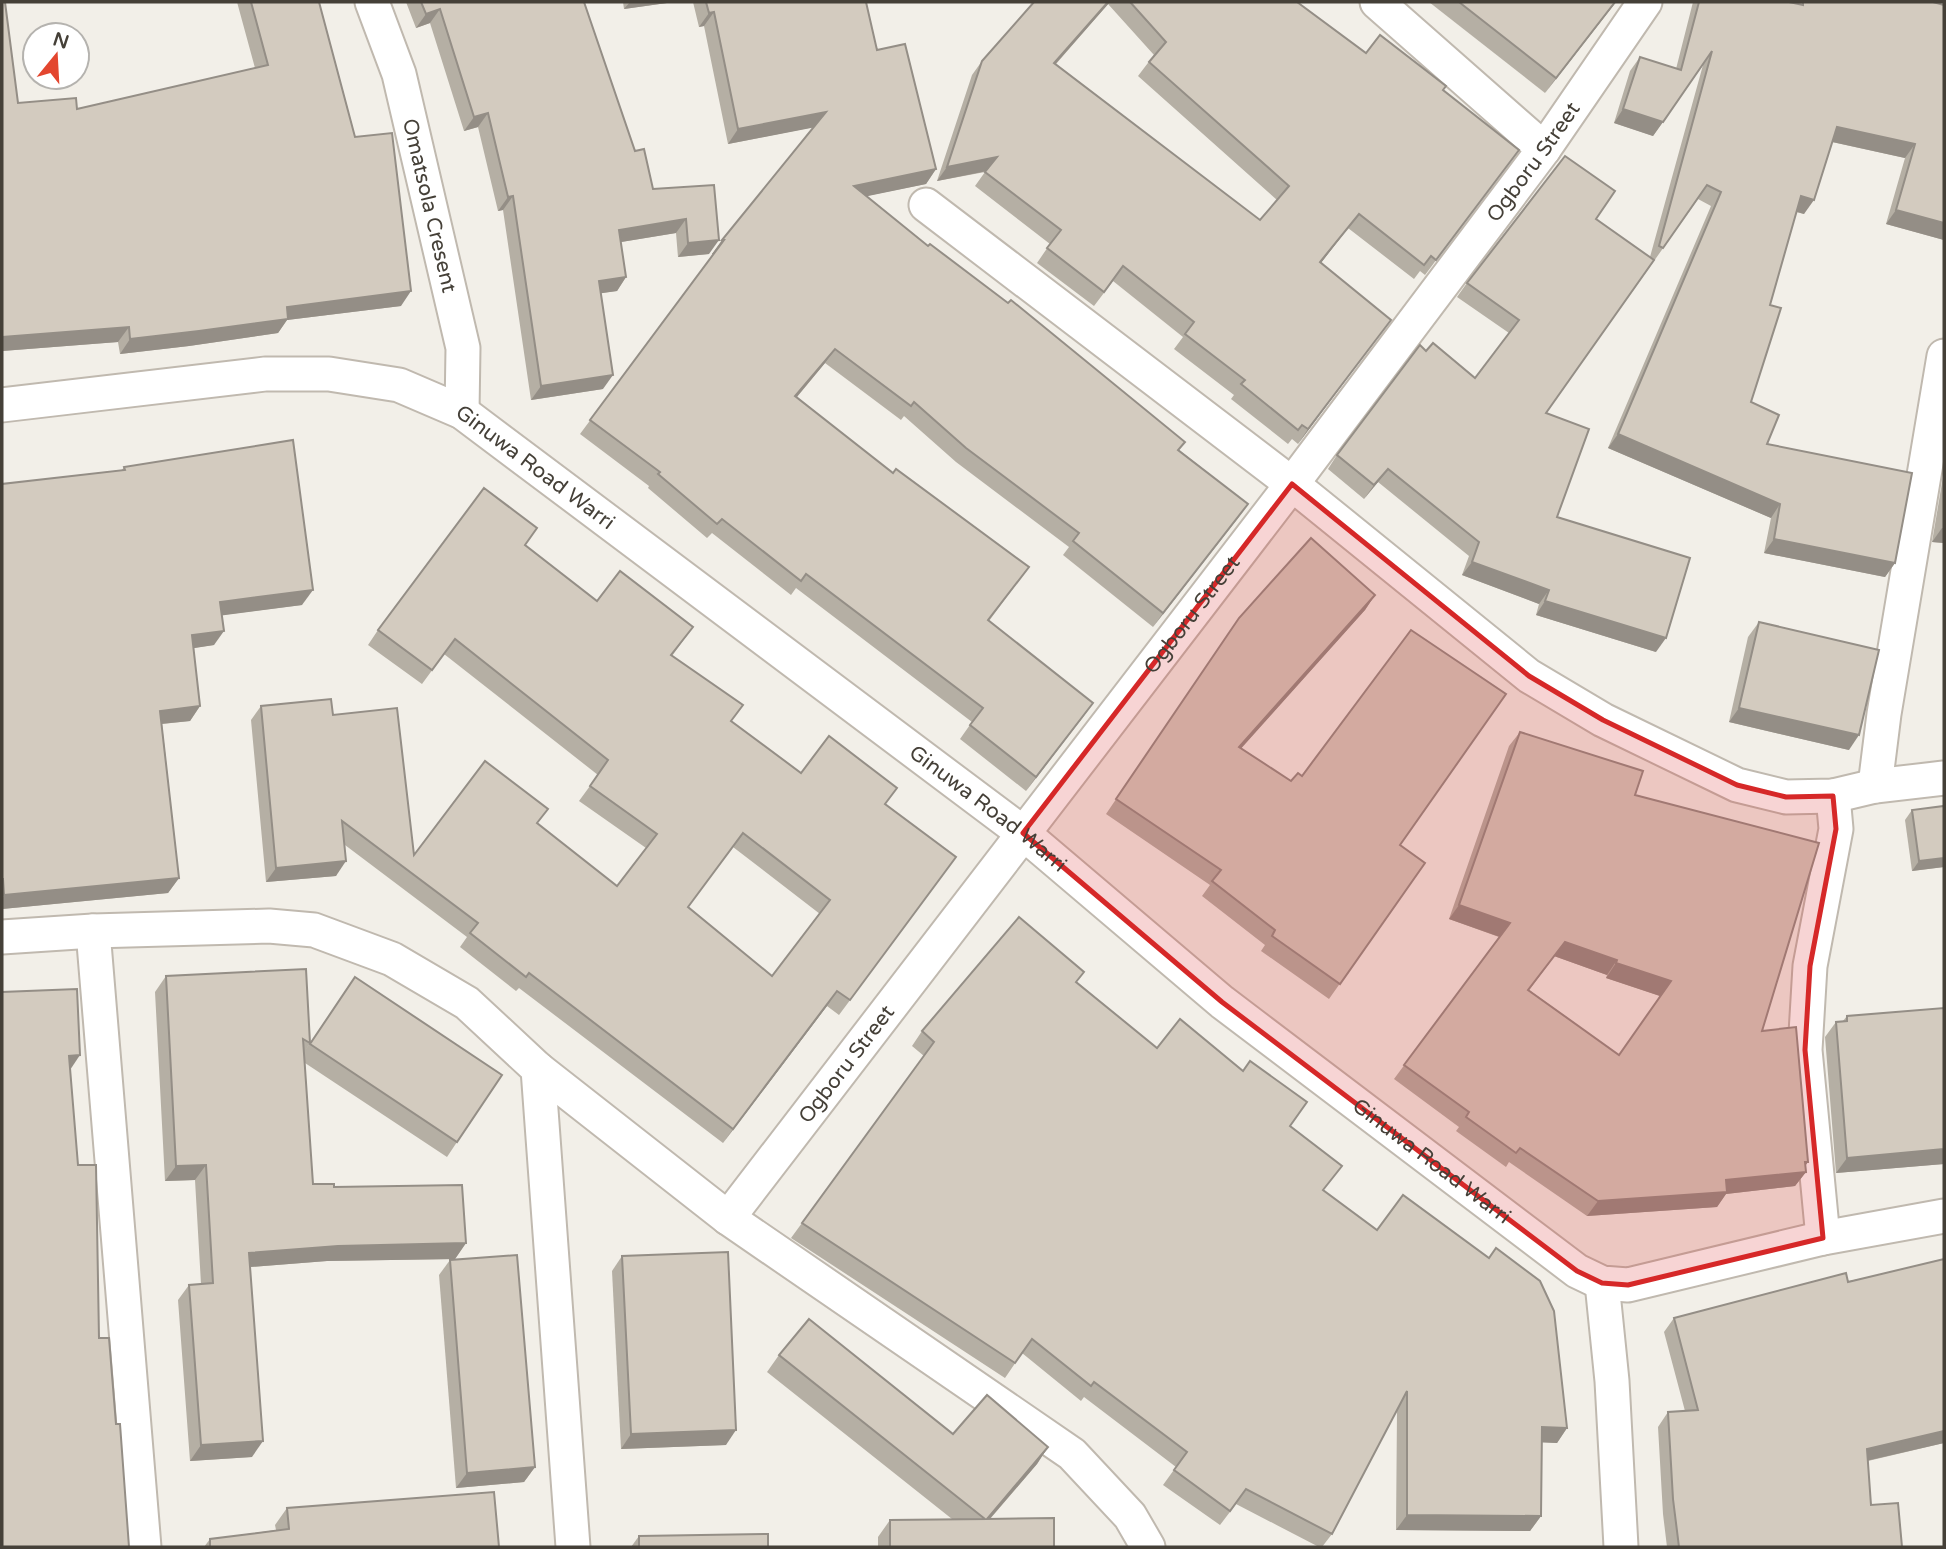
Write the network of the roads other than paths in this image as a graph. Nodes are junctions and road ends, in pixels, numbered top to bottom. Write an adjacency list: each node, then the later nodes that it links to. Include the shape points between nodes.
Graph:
1 (372, 2): 8 (street, Omatsola Cresent, via 399,74 463,348)
2 (1377, 2): 4 (street)
3 (1645, 2): 4 (street, Ogboru Street)
4 (1544, 149): 9 (street, Ogboru Street)
5 (926, 205): 9 (street)
6 (1944, 356): 11 (street)
7 (2, 405): 8 (street, Ginuwa Road Warri, via 265,374 329,374 399,385)
8 (462, 412): 13 (street, Ginuwa Road Warri)
9 (1292, 484): 12 (street, via 1529,676 1603,720 1737,785 1786,797); 13 (street, Ogboru Street)
10 (1944, 778): 11 (street)
11 (1875, 786): 12 (street)
12 (1833, 796): 19 (street, via 1836,829 1810,966 1805,1050)
13 (1023, 833): 18 (street, Ogboru Street); 20 (street, Ginuwa Road Warri, via 1222,1002 1577,1271)
14 (93, 931): 15 (street); 16 (street, via 269,926 314,930 392,959 467,1003); 21 (street)
15 (2, 937)
16 (538, 1069): 18 (street); 22 (street)
17 (1944, 1216): 19 (street, Ginuwa Road Warri)
18 (728, 1218): 23 (street, via 1072,1454 1130,1516)
19 (1823, 1238): 20 (street, Ginuwa Road Warri, via 1628,1285)
20 (1602, 1283): 24 (street)
21 (144, 1547)
22 (573, 1547)
23 (1148, 1547)
24 (1621, 1547)

